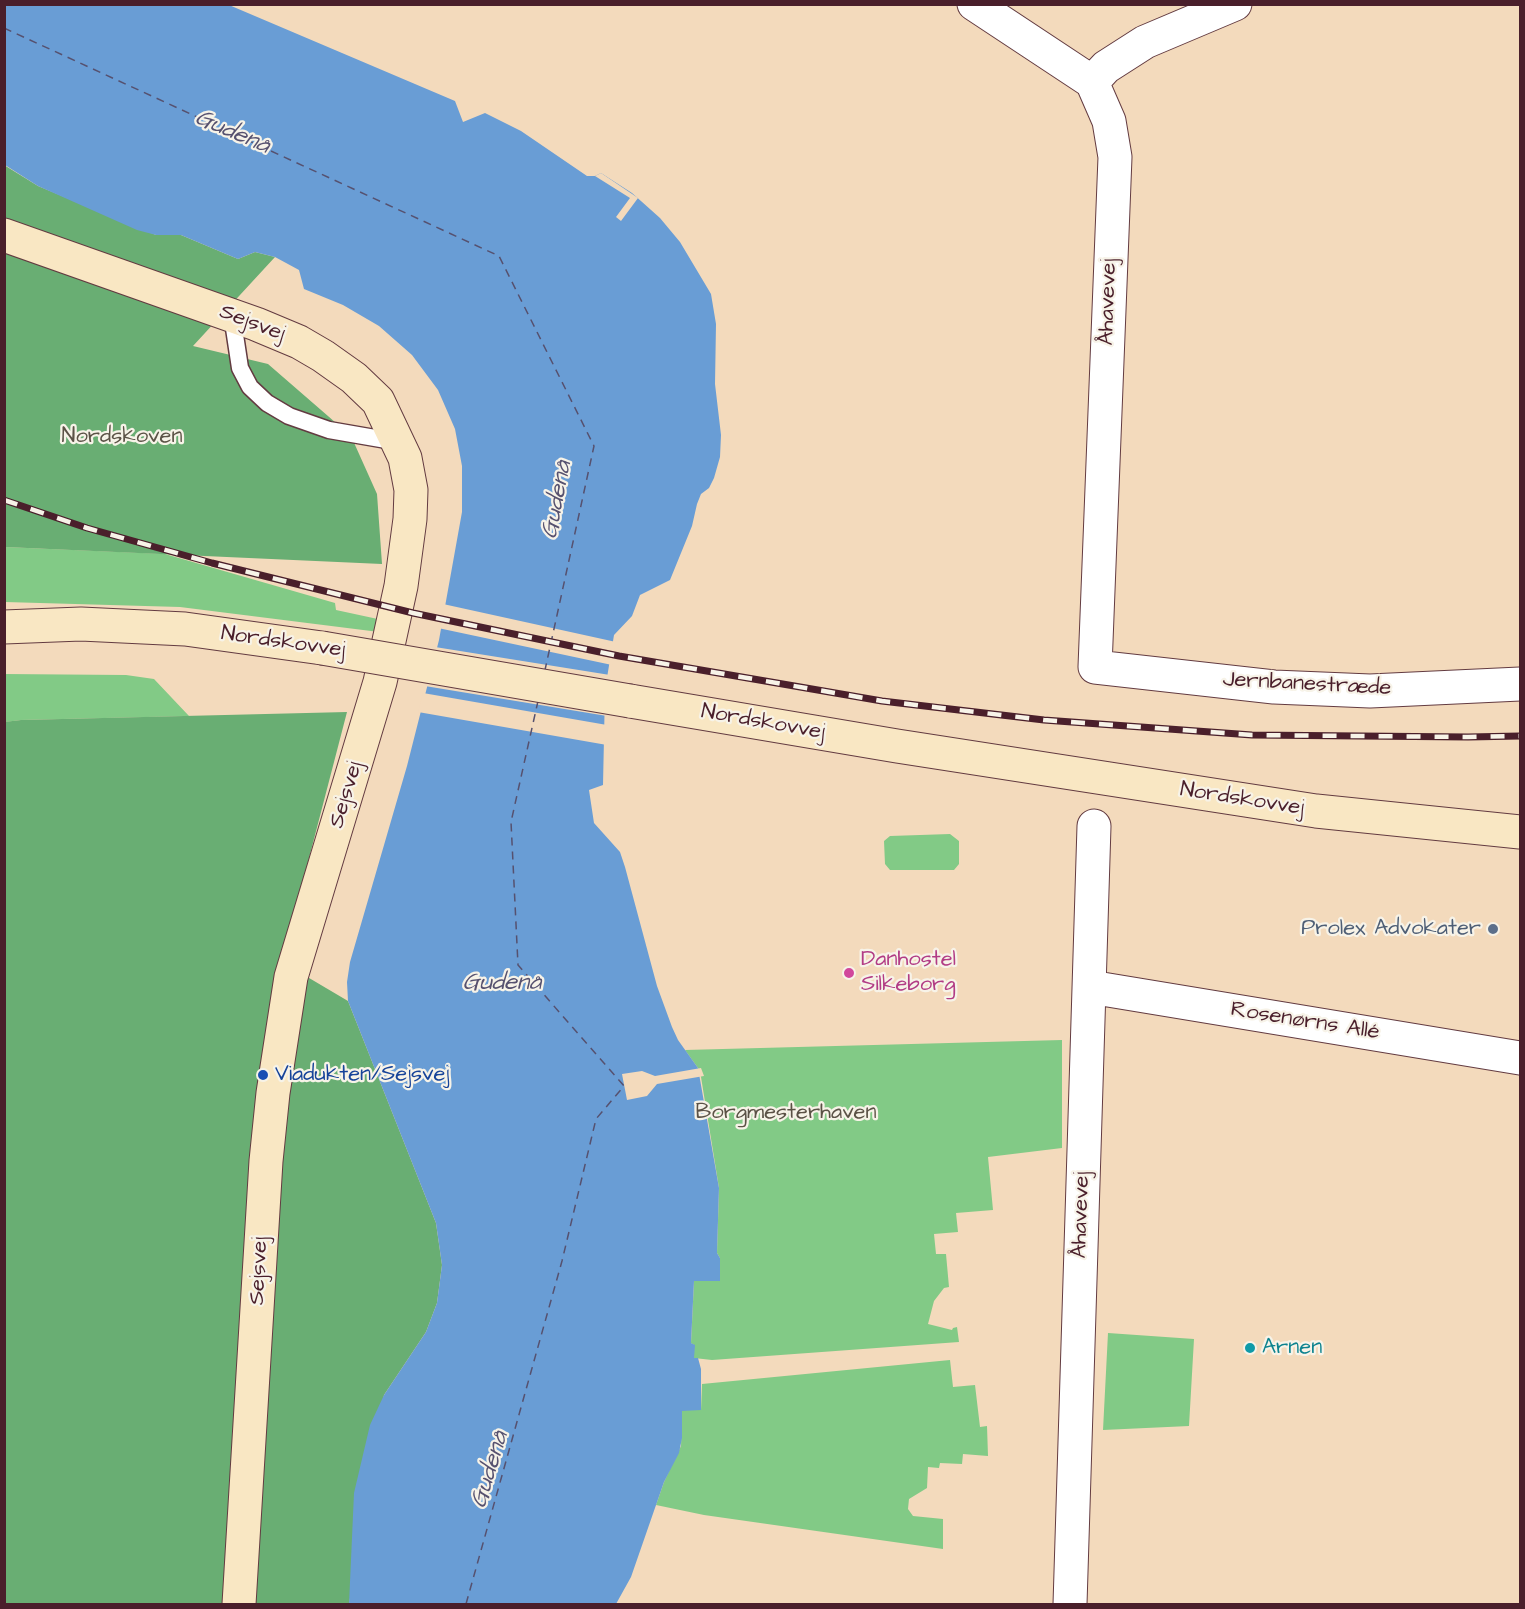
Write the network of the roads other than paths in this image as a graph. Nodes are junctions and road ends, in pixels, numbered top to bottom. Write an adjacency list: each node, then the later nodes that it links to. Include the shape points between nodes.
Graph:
1 (974, 4): 3 (street)
2 (1235, 4): 3 (street, via 1145,42 1106,67)
3 (1092, 82): 8 (street, Åhavevej, via 1109,121 1115,157)
4 (4, 235): 5 (street, Sejsvej)
5 (232, 315): 6 (street, Sejsvej, via 299,342 354,378 378,401); 6 (lane, via 240,368 250,387 267,403 289,416 329,430)
6 (398, 442): 14 (street, Sejsvej, via 411,490 401,586 380,682 291,977 273,1092)
7 (4, 627): 11 (street, Nordskovvej, bridge, via 81,624 185,629 322,648 897,746 1316,811)
8 (1095, 667): 9 (street, Jernbanestræde, via 1274,687 1370,691)
9 (1521, 684)
10 (1094, 826): 12 (street, Åhavevej)
11 (1521, 832)
12 (1090, 987): 13 (street, Rosenørns Allé); 15 (street, Åhavevej)
13 (1521, 1058)
14 (239, 1605)
15 (1070, 1605)

